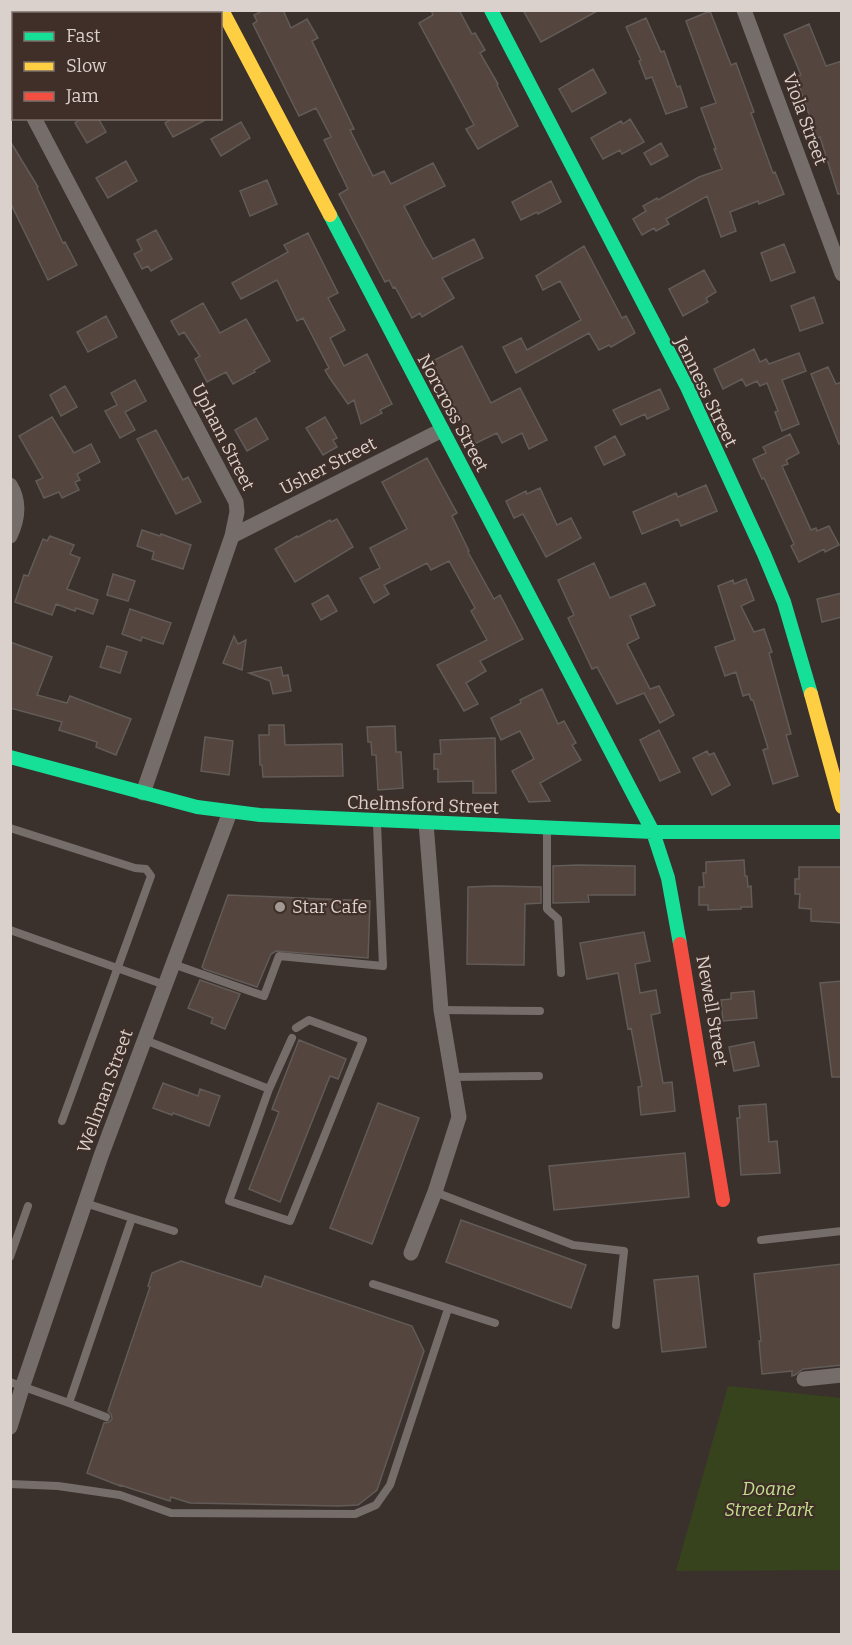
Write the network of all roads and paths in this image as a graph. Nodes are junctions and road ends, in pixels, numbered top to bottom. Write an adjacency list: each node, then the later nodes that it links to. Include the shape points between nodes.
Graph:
1 (222, 10): 6 (street, Norcross Street)
2 (491, 10): 12 (street, Jenness Street, via 687,387 767,562 796,641)
3 (744, 10): 5 (street, Viola Street)
4 (35, 120): 9 (street, Upham Street, via 233,494 237,512)
5 (842, 274)
6 (442, 430): 9 (street, Usher Street); 18 (street, Norcross Street)
7 (10, 485): 8 (street, via 17,508)
8 (10, 536)
9 (232, 536): 11 (street, Upham Street)
10 (10, 757): 11 (street, Chelmsford Street)
11 (143, 793): 13 (street, Chelmsford Street)
12 (842, 807)
13 (230, 812): 14 (street, Chelmsford Street); 21 (street, Wellman Street)
14 (377, 821): 15 (street, Chelmsford Street); 21 (lane, via 383,966 279,956 264,996)
15 (426, 823): 17 (street, Chelmsford Street); 25 (street)
16 (10, 828): 22 (lane, via 146,869 152,876)
17 (547, 828): 18 (street, Chelmsford Street); 23 (lane, via 547,909 558,919)
18 (653, 832): 19 (street, Chelmsford Street); 35 (street, Newell Street, via 668,878)
19 (842, 832)
20 (10, 930): 22 (lane)
21 (173, 964): 24 (street, Wellman Street)
22 (118, 969): 24 (lane); 33 (lane)
23 (561, 973)
24 (165, 985): 29 (street, Wellman Street)
25 (441, 1010): 26 (lane); 31 (street)
26 (540, 1011)
27 (296, 1028): 32 (lane, via 309,1020 363,1040 290,1221 229,1201)
28 (292, 1038): 32 (lane)
29 (145, 1040): 32 (lane); 36 (street, Wellman Street)
30 (539, 1076): 31 (lane)
31 (452, 1077): 34 (street, via 459,1117)
32 (269, 1089)
33 (62, 1121)
34 (435, 1192): 42 (street); 47 (lane, via 573,1245 624,1251)
35 (723, 1200)
36 (85, 1203): 38 (lane); 50 (street, Wellman Street)
37 (28, 1206): 43 (lane)
38 (132, 1218): 39 (lane); 51 (lane)
39 (174, 1231)
40 (842, 1231): 41 (lane)
41 (761, 1240)
42 (411, 1253)
43 (10, 1257)
44 (373, 1284): 45 (lane)
45 (448, 1309): 46 (lane); 54 (lane, via 390,1485 376,1505 355,1514 171,1513 120,1494)
46 (495, 1323)
47 (616, 1325)
48 (842, 1375): 49 (street)
49 (804, 1379)
50 (17, 1384): 51 (lane); 53 (street, Wellman Street)
51 (69, 1403): 52 (lane)
52 (106, 1417)
53 (10, 1427)
54 (10, 1484)

